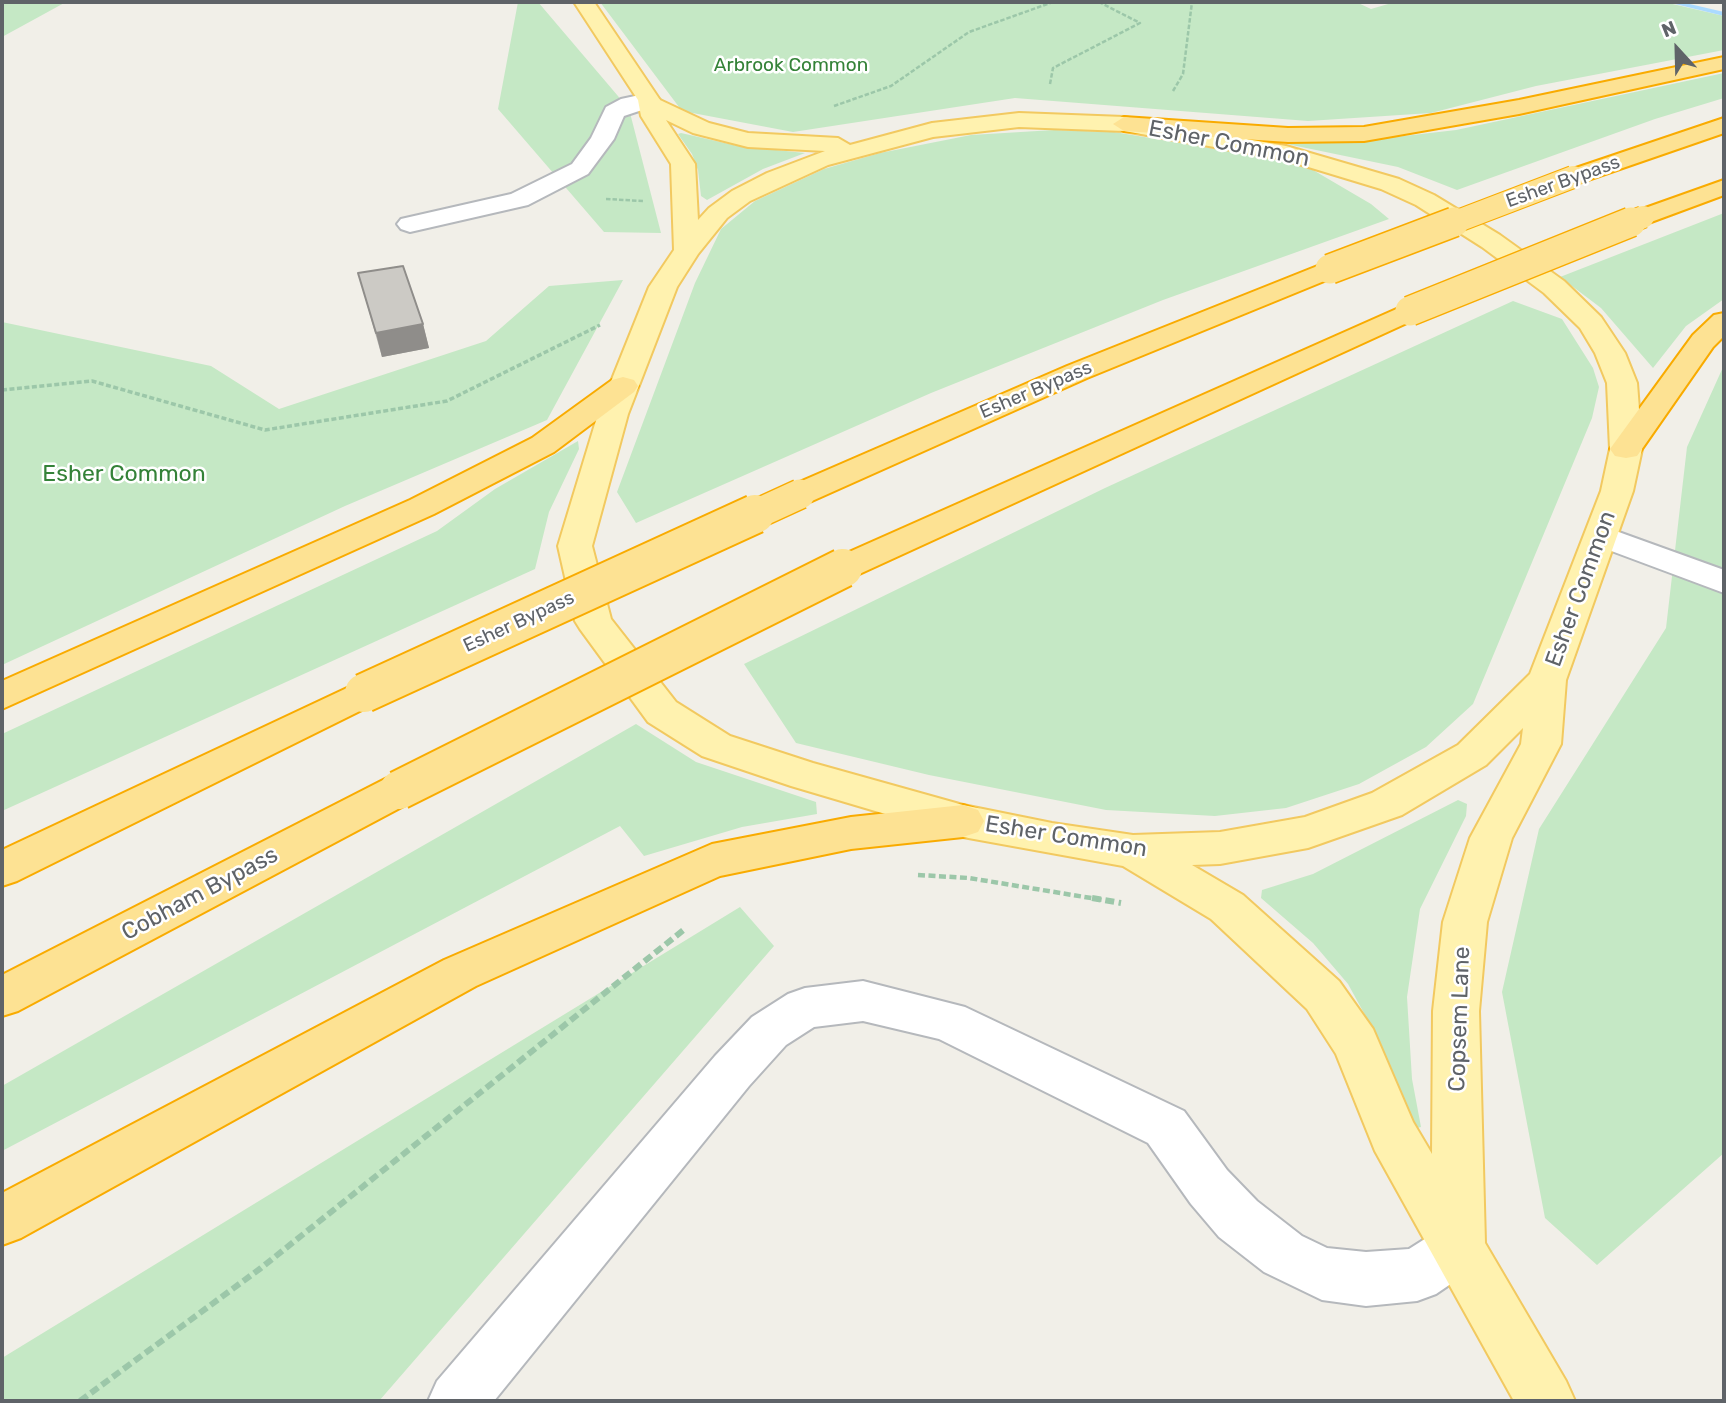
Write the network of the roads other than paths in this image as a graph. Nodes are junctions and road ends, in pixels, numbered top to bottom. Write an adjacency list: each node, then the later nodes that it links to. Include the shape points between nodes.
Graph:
1 (584, 2): 3 (main road)
2 (1724, 63): 4 (highway, via 1519,107 1364,134 1288,135)
3 (650, 102): 6 (main road, via 701,128 748,140 790,145); 8 (street, via 629,104 614,112 602,139 580,169 519,200); 9 (main road, via 652,117 683,164)
4 (1124, 124): 6 (main road, Esher Common, via 1073,120 974,123); 12 (main road, Esher Common, via 1286,153 1347,169 1425,200 1491,241 1553,287 1591,323 1622,383)
5 (1724, 125): 19 (highway, Esher Bypass, bridge, via 1330,269 1077,372 364,693)
6 (874, 144): 9 (main road, Esher Common, via 809,165 741,196 718,213)
7 (1724, 187): 20 (highway, Cobham Bypass, bridge, via 1410,311 843,568 399,790)
8 (410, 224)
9 (687, 250): 11 (main road, Esher Common, via 663,287)
10 (1724, 321): 12 (highway, via 1703,341)
11 (623, 386): 16 (highway, via 543,445 422,507); 17 (main road, Esher Common, via 575,546 593,621 662,712 716,746)
12 (1626, 449): 13 (main road, Esher Common)
13 (1602, 537): 14 (street); 15 (main road, Esher Common)
14 (1724, 582)
15 (1547, 680): 18 (main road, Esher Common, via 1472,755 1387,804 1308,832 1220,848); 22 (main road, Copsem Lane, via 1541,744 1491,838 1465,922 1456,1011)
16 (2, 696)
17 (963, 821): 18 (main road, Esher Common); 21 (highway, via 851,833 712,861 460,973)
18 (1133, 851): 22 (main road, Copsem Lane, via 1227,907 1323,995 1356,1044 1393,1135)
19 (2, 869)
20 (2, 997)
21 (2, 1220)
22 (1458, 1248): 23 (street, via 1417,1275 1366,1279 1322,1274 1283,1254 1238,1219 1166,1127 948,1021 863,1001 805,1008 769,1031 732,1071); 24 (main road, Copsem Lane)
23 (457, 1401)
24 (1546, 1401)

